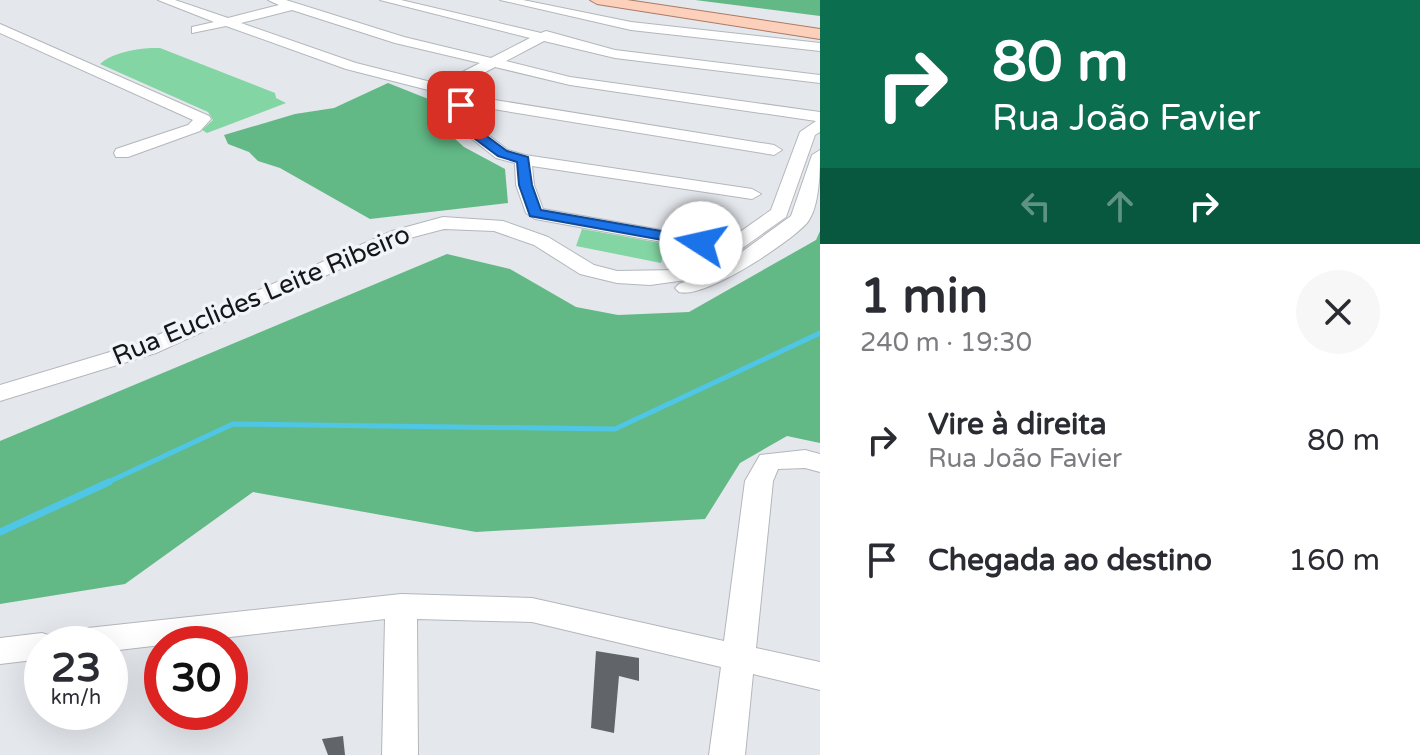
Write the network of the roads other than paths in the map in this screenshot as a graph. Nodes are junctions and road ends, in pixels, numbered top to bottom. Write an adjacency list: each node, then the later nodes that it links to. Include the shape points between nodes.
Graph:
1 (164, 0): 8 (street)
2 (274, 0): 6 (street)
3 (386, 0): 12 (street)
4 (506, 0): 7 (street)
5 (598, 4): 7 (street); 11 (main road)
6 (291, 6): 8 (street); 14 (street)
7 (582, 17): 12 (street); 13 (street)
8 (227, 23): 10 (street); 16 (street, via 351,66)
9 (0, 28): 21 (street, via 203,119 194,128)
10 (197, 30)
11 (820, 34)
12 (540, 38): 14 (street); 15 (street, via 615,54)
13 (820, 47)
14 (492, 63): 16 (street); 18 (street, via 570,81)
15 (820, 79)
16 (441, 89): 17 (street)
17 (466, 100): 20 (street); 23 (street, via 461,105 463,124 502,154)
18 (820, 117)
19 (820, 125): 25 (street, Rua Euclides Leite Ribeiro, via 808,132)
20 (774, 150)
21 (122, 153)
22 (820, 155): 25 (street, Rua Euclides Leite Ribeiro)
23 (523, 160): 24 (street); 26 (street, via 535,213)
24 (752, 194)
25 (793, 206): 27 (street, Rua Euclides Leite Ribeiro, via 703,267 650,279 587,270 541,241 496,225 419,228 148,348); 28 (street, Rua Euclides Leite Ribeiro, via 794,224 721,276 693,287 655,291 614,289 576,279 526,247 490,234 430,237 160,360)
26 (701, 243)
27 (0, 393)
28 (0, 409)
29 (820, 463): 34 (street, via 769,461 759,481)
30 (401, 606): 31 (street); 34 (street, via 532,610); 36 (street)
31 (128, 636)
32 (24, 648): 33 (street)
33 (0, 651)
34 (739, 658): 35 (street); 37 (street)
35 (820, 676)
36 (400, 755)
37 (727, 755)

